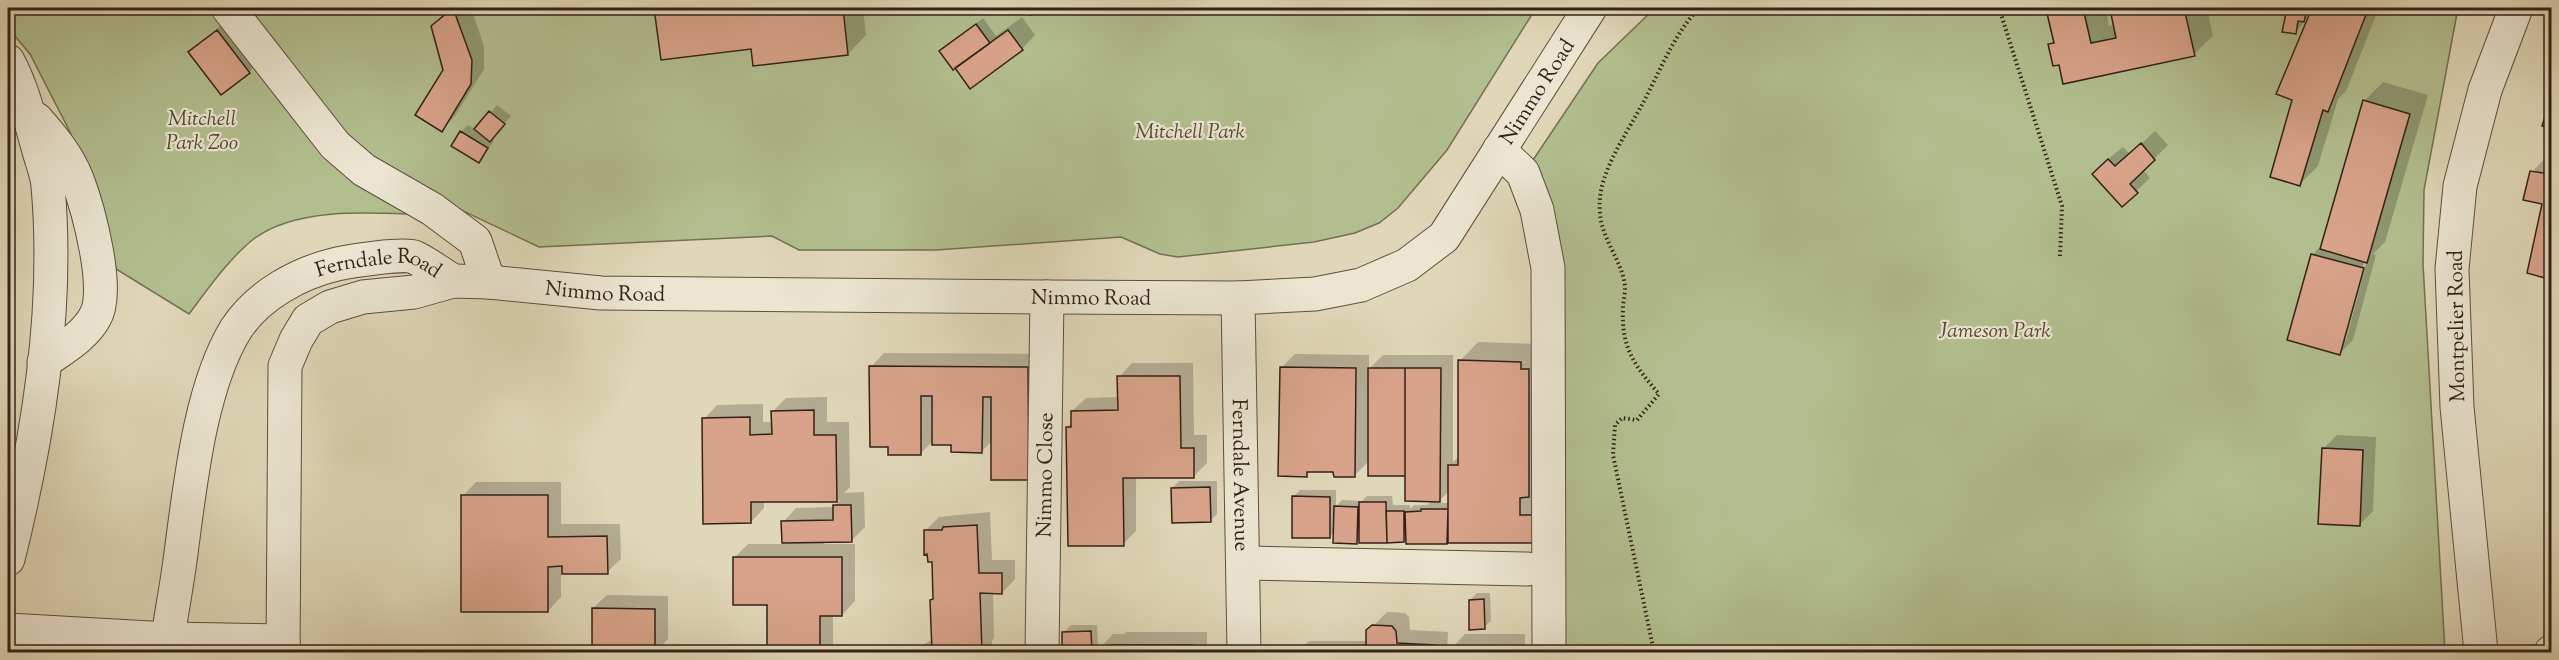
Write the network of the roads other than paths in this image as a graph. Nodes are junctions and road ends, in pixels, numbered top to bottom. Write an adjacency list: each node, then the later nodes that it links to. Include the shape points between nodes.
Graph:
1 (228, 8): 8 (street, via 335,145 364,170 432,209 475,240)
2 (1590, 8): 6 (street, Nimmo Road)
3 (2516, 8): 21 (street, Montpelier Road, via 2485,90 2460,186 2452,269 2457,407)
4 (8, 61): 5 (street)
5 (27, 108): 11 (street, via 48,183 51,286); 11 (street, via 59,146 77,178 100,265 97,315 85,332)
6 (1499, 150): 10 (street, Nimmo Road, via 1444,237 1407,265 1361,285 1315,294); 20 (street, via 1523,173 1537,210 1548,268)
7 (453, 280): 8 (street, Nimmo Road); 16 (street, Ferndale Road, via 412,256 352,260 292,280 259,302 237,329 216,377 192,472); 17 (street, Ferndale Road, via 414,292 363,297 330,307 308,320 296,340 285,366)
8 (489, 282): 9 (street, Nimmo Road, via 601,292)
9 (1047, 297): 10 (street, Nimmo Road); 18 (street, Nimmo Close)
10 (1238, 298): 13 (street, Ferndale Avenue)
11 (44, 362): 12 (street)
12 (8, 559)
13 (1244, 563): 14 (street); 19 (street, Ferndale Avenue)
14 (1528, 569)
15 (8, 630): 16 (street)
16 (167, 646): 17 (street)
17 (283, 647)
18 (1042, 652)
19 (1244, 652)
20 (1549, 652)
21 (2481, 652)

